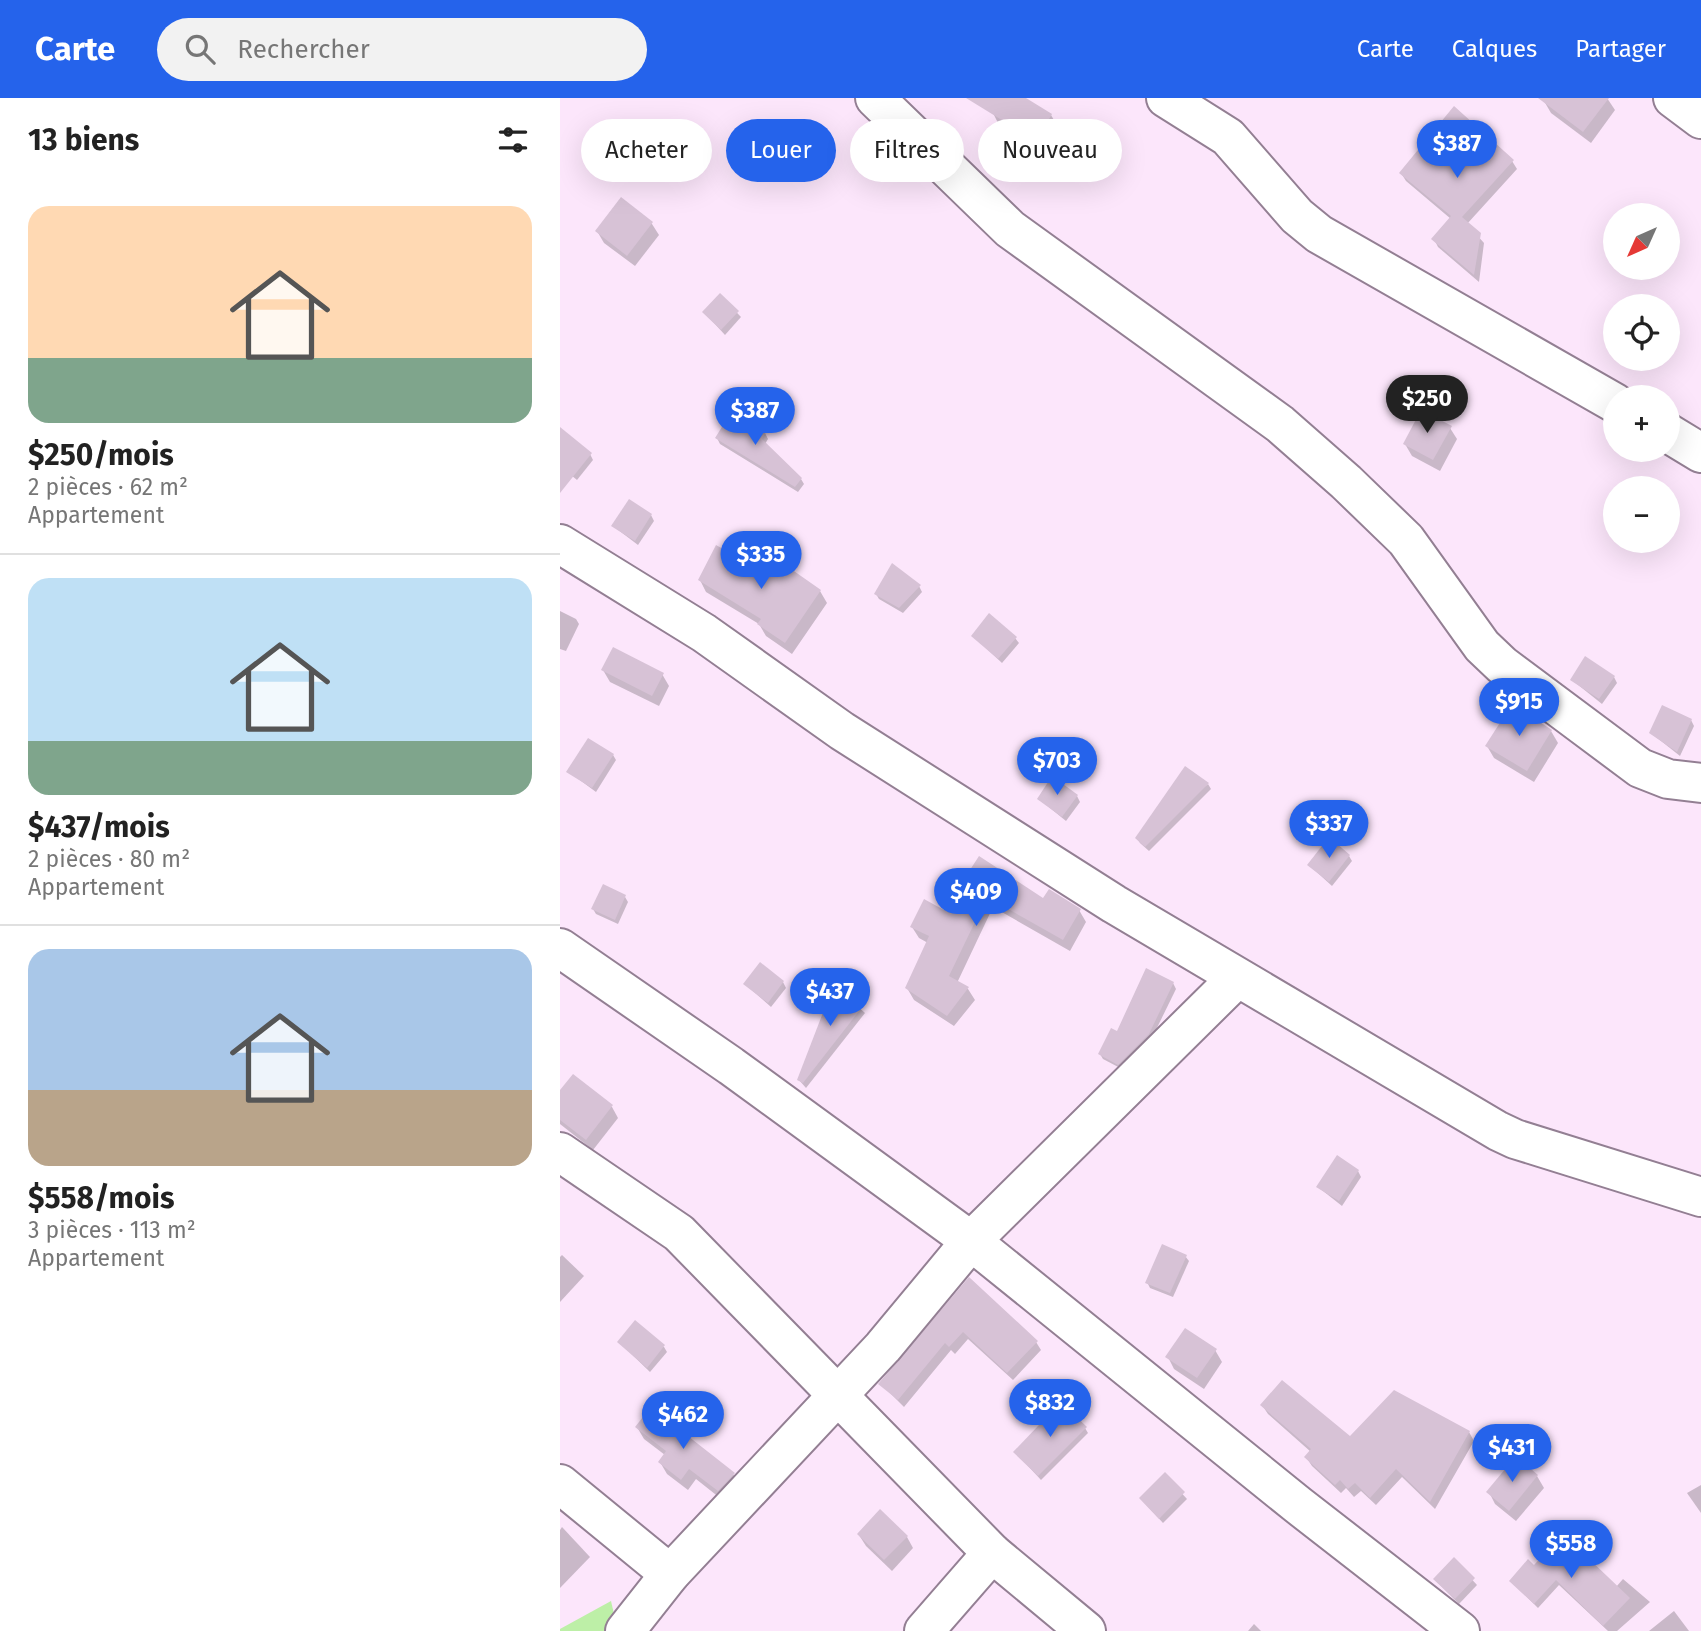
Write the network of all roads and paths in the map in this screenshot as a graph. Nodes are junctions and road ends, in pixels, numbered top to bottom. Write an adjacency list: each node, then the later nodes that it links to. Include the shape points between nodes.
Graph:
1 (875, 98): 9 (street, via 1010,229 1248,400 1346,482 1406,540 1482,646 1502,665 1640,768 1668,779)
2 (1166, 98): 5 (street, via 1228,137 1297,216 1319,234)
3 (1673, 98): 4 (street)
4 (1701, 119)
5 (1603, 396)
6 (1680, 440): 7 (street)
7 (1701, 453)
8 (560, 544): 11 (street, via 704,633 853,738)
9 (1701, 783)
10 (560, 948): 14 (street)
11 (1236, 979): 13 (street, via 1516,1139); 14 (street)
12 (560, 1152): 15 (street, via 679,1233)
13 (1701, 1197)
14 (971, 1241): 15 (street); 22 (street)
15 (836, 1397): 17 (street); 18 (street)
16 (560, 1484): 18 (street)
17 (992, 1553): 20 (street); 21 (street)
18 (670, 1574): 19 (street)
19 (625, 1631)
20 (924, 1631)
21 (1086, 1631)
22 (1460, 1631)

